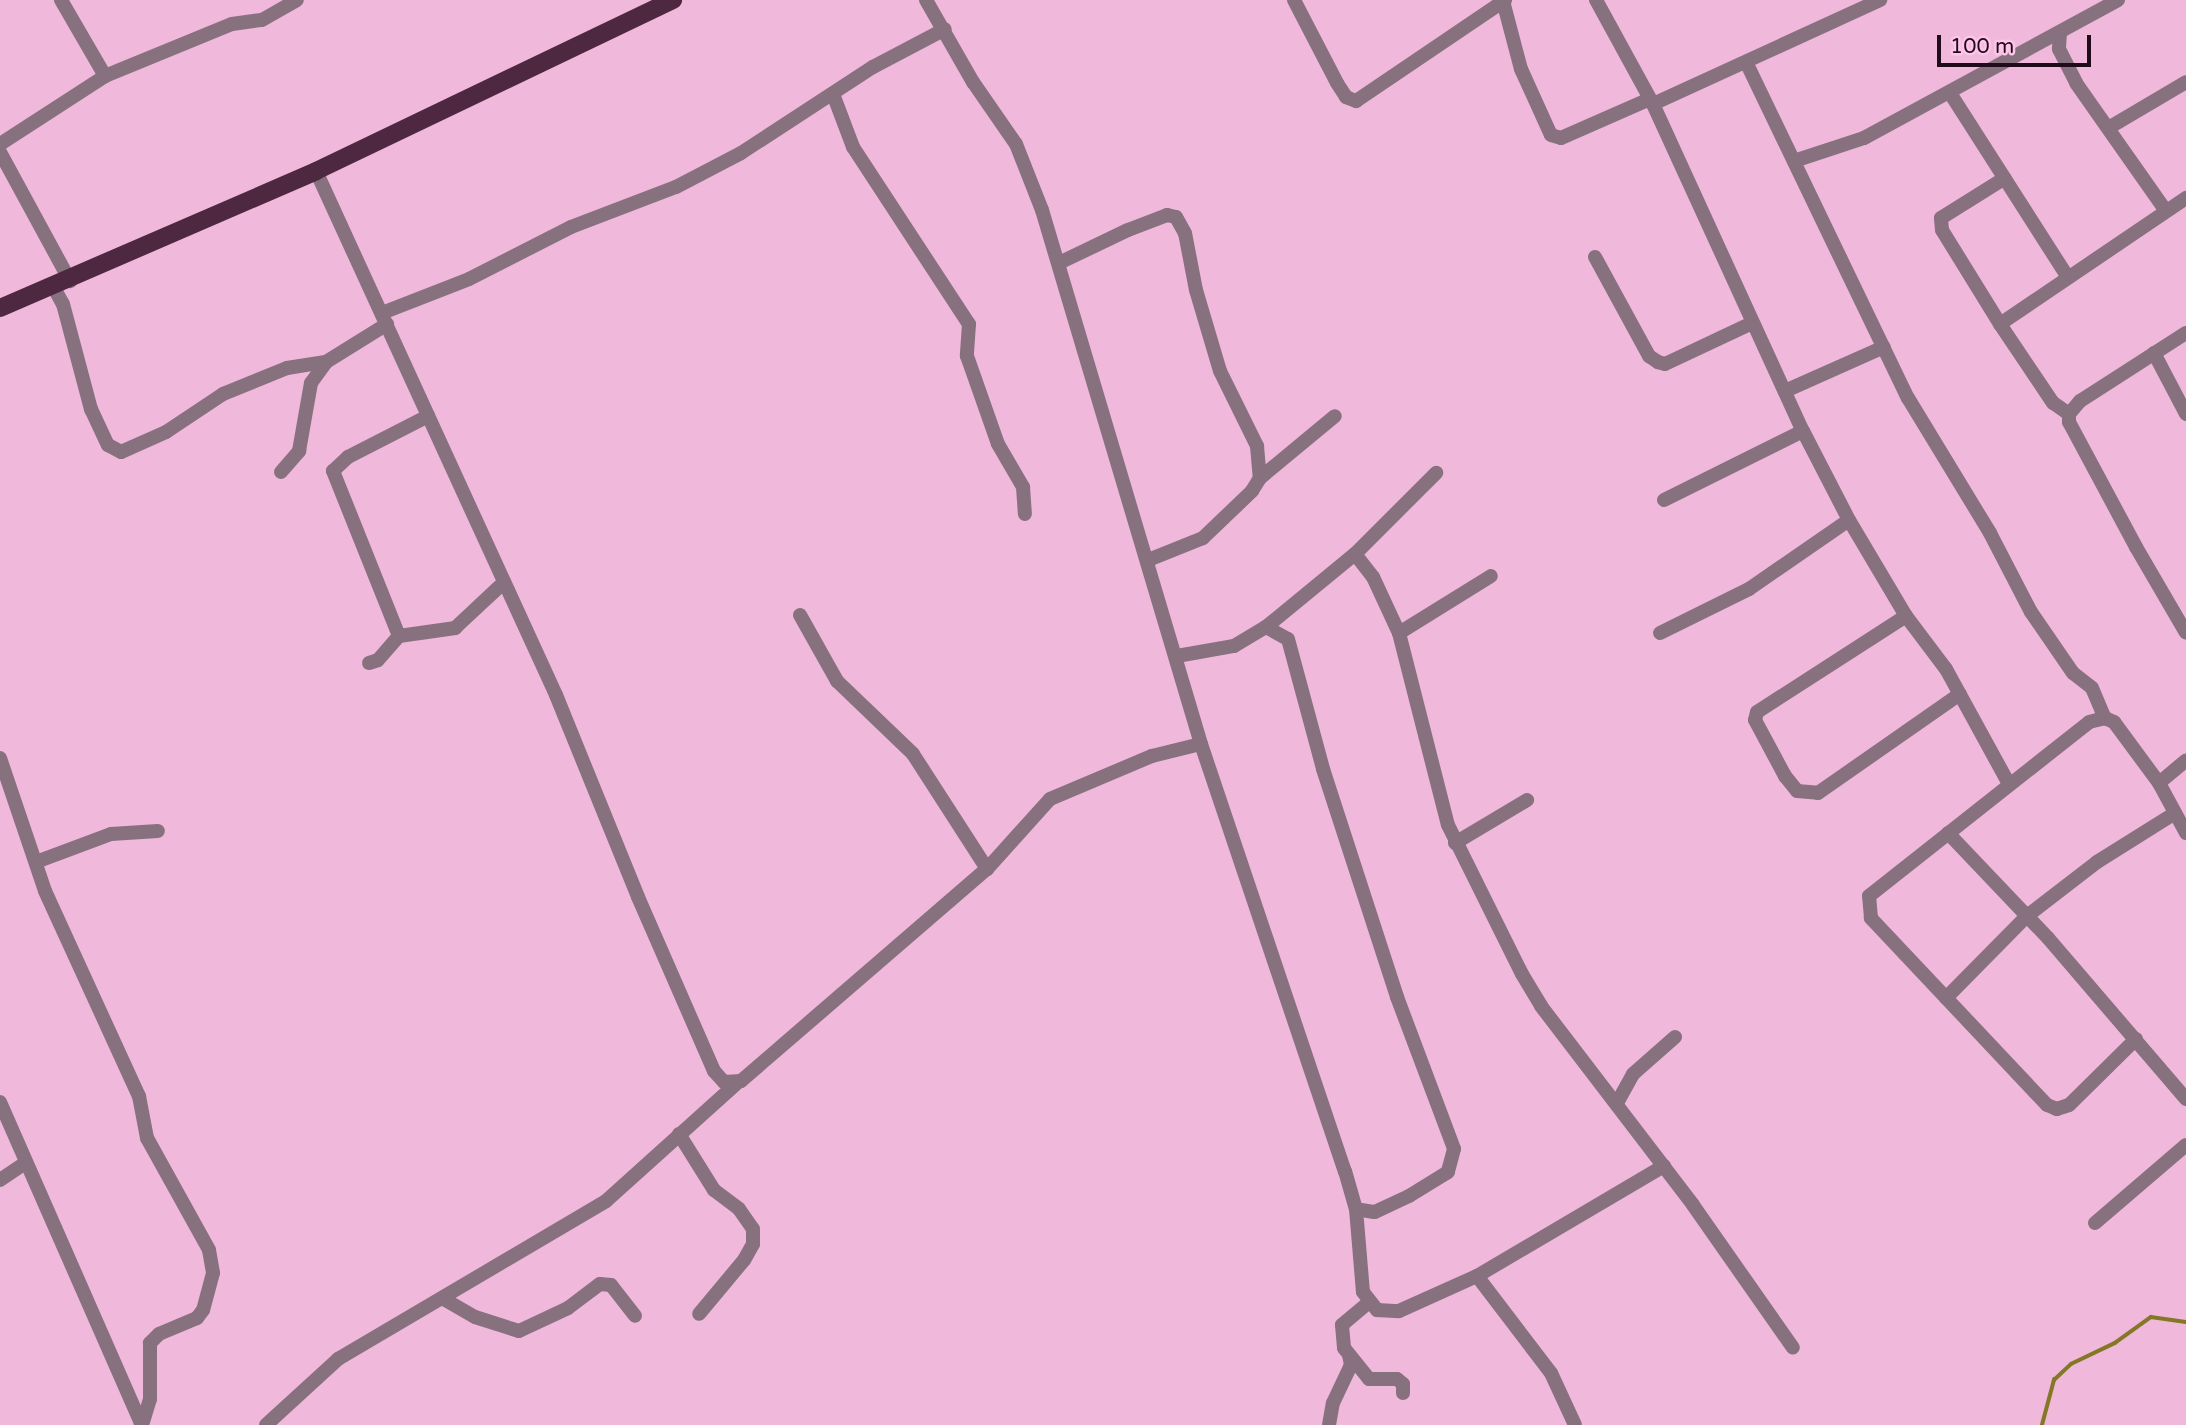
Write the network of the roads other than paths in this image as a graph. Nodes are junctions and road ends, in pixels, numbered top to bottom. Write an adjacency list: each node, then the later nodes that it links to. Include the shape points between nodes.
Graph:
1 (61, 0): 15 (street)
2 (297, 0): 15 (street, via 262,20 232,24)
3 (673, 0): 10 (main road)
4 (926, 0): 12 (street)
5 (1294, 0): 9 (street, via 1346,97 1356,101)
6 (1596, 0): 19 (street)
7 (1880, 0): 11 (street)
8 (2118, 0): 13 (street)
9 (1504, 1): 19 (street, via 1521,69 1551,135 1561,138)
10 (651, 5): 24 (main road)
11 (1846, 6): 14 (street)
12 (945, 29): 18 (street); 29 (street, via 973,82 1016,144)
13 (2060, 33): 17 (street); 20 (street, via 2059,49 2076,83)
14 (1747, 64): 19 (street); 23 (street)
15 (105, 76): 21 (street)
16 (2186, 82): 20 (street)
17 (1950, 93): 23 (street, via 1864,138); 25 (street)
18 (833, 94): 33 (street, via 741,153 676,187 580,223); 50 (street, via 853,147 969,324 967,356 998,444 1023,487)
19 (1651, 101): 34 (street)
20 (2110, 127): 27 (street)
21 (0, 144)
22 (0, 152): 31 (street)
23 (1794, 161): 37 (street)
24 (316, 171): 31 (main road); 33 (street)
25 (2005, 178): 30 (street); 35 (street, via 1941,218 1942,230)
26 (2186, 198): 27 (street)
27 (2166, 211): 30 (street)
28 (1595, 257): 34 (street, via 1649,356 1658,362 1665,363)
29 (1059, 263): 48 (street, via 1128,230 1176,216 1185,233 1220,371 1257,446); 53 (street)
30 (2067, 276): 35 (street)
31 (62, 285): 32 (main road); 39 (street, via 91,409 108,445 121,452 166,432 223,394 287,368)
32 (0, 308)
33 (384, 319): 39 (street); 43 (street)
34 (1752, 323): 40 (street)
35 (2000, 324): 41 (street, via 2053,403)
36 (2186, 333): 38 (street)
37 (1884, 347): 40 (street); 66 (street, via 1908,398 1990,533 2031,612 2073,673 2092,688)
38 (2154, 353): 41 (street, via 2080,401); 42 (street)
39 (326, 362): 46 (street, via 311,383 304,405 299,451)
40 (1785, 391): 45 (street)
41 (2069, 414): 59 (street, via 2118,513)
42 (2186, 414)
43 (428, 416): 55 (street); 62 (street, via 348,457 333,471 334,483)
44 (1335, 416): 48 (street)
45 (1803, 431): 49 (street); 51 (street)
46 (281, 472)
47 (1436, 472): 52 (street)
48 (1260, 478): 53 (street, via 1203,538)
49 (1664, 500)
50 (1025, 514)
51 (1849, 520): 57 (street); 61 (street, via 1749,589)
52 (1355, 554): 58 (street); 60 (street, via 1373,577)
53 (1148, 560): 63 (street)
54 (1491, 576): 60 (street)
55 (502, 584): 62 (street, via 455,628); 84 (street, via 556,695 714,1071 724,1082)
56 (800, 615): 79 (street, via 837,681 913,754)
57 (1906, 616): 65 (street); 65 (street, via 1757,712 1755,720 1791,784 1797,792 1818,793)
58 (1266, 627): 63 (street, via 1234,646); 93 (street, via 1288,639 1323,769 1397,997 1454,1149 1448,1172 1409,1196 1374,1212)
59 (2185, 627)
60 (1399, 633): 77 (street)
61 (1660, 633)
62 (400, 636): 64 (street, via 378,660)
63 (1177, 656): 67 (street)
64 (369, 663)
65 (1960, 694): 71 (street)
66 (2105, 718): 70 (street, via 2114,722); 71 (street, via 2089,722)
67 (1201, 744): 79 (street, via 1153,756 1051,799); 93 (street)
68 (0, 758): 78 (street)
69 (2186, 761): 70 (street)
70 (2159, 783): 73 (street)
71 (2009, 784): 75 (street)
72 (1527, 800): 77 (street)
73 (2175, 813): 76 (street); 80 (street, via 2097,862)
74 (158, 831): 78 (street, via 111,834)
75 (1948, 833): 80 (street); 81 (street, via 1869,896 1867,906 1871,918)
76 (2186, 833)
77 (1455, 843): 87 (street, via 1541,1006)
78 (36, 862): 103 (street, via 63,933 139,1096 147,1138 209,1250 213,1273 203,1310 197,1318 159,1334 150,1343 150,1399)
79 (987, 869): 84 (street)
80 (2027, 916): 81 (street); 83 (street)
81 (1946, 998): 83 (street, via 2047,1105 2057,1109 2069,1105)
82 (1675, 1037): 87 (street, via 1633,1074)
83 (2136, 1039): 85 (street)
84 (737, 1083): 88 (street)
85 (2186, 1099)
86 (0, 1102): 90 (street)
87 (1617, 1103): 91 (street)
88 (679, 1133): 96 (street, via 606,1201); 98 (street, via 714,1190 739,1209 753,1228 753,1244 744,1260)
89 (2186, 1145): 94 (street)
90 (25, 1163): 92 (street); 103 (street)
91 (1664, 1166): 95 (street); 100 (street)
92 (0, 1180)
93 (1356, 1209): 97 (street, via 1363,1292)
94 (2095, 1223)
95 (1477, 1276): 97 (street, via 1399,1311 1377,1310); 106 (street, via 1551,1373)
96 (442, 1298): 99 (street, via 475,1317 519,1331 568,1308 600,1284 611,1285); 104 (street, via 338,1359)
97 (1368, 1303): 101 (street, via 1340,1331)
98 (699, 1314)
99 (635, 1317)
100 (1793, 1348)
101 (1348, 1354): 102 (street, via 1369,1379 1403,1384); 105 (street, via 1351,1365 1333,1403)
102 (1403, 1394)
103 (142, 1425)
104 (266, 1425)
105 (1329, 1425)
106 (1575, 1425)

